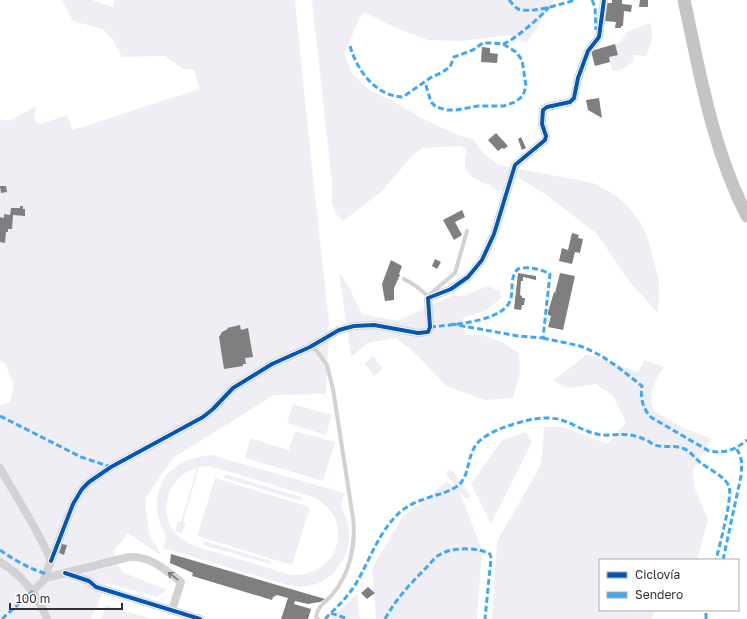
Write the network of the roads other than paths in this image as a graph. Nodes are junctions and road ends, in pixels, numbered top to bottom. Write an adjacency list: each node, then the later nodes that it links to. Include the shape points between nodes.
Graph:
1 (604, 0): 6 (street, via 598,37 588,51 574,98 570,102 542,110 545,140 515,165 494,234 482,260 468,277 451,289)
2 (684, 0): 3 (highway, via 699,74 717,141)
3 (747, 216)
4 (467, 231): 6 (lane, via 455,274)
5 (404, 279): 6 (lane)
6 (428, 297): 7 (street, via 428,332 422,334 374,325 354,326 339,330)
7 (310, 347): 9 (street, via 272,364 233,388 203,417 111,467 89,482 71,507); 17 (lane, via 316,350 327,364 354,530 354,546 347,569 333,595 317,610)
8 (0, 468): 9 (street, via 43,542)
9 (51, 561): 12 (street)
10 (0, 562): 13 (street, via 20,576)
11 (66, 573): 12 (street); 14 (street, via 89,581 96,587); 14 (street, one-way to 11, via 181,582 156,563 140,556)
12 (45, 578): 13 (street)
13 (33, 591): 15 (street)
14 (172, 610): 16 (street)
15 (47, 619)
16 (200, 619)
17 (318, 619)

